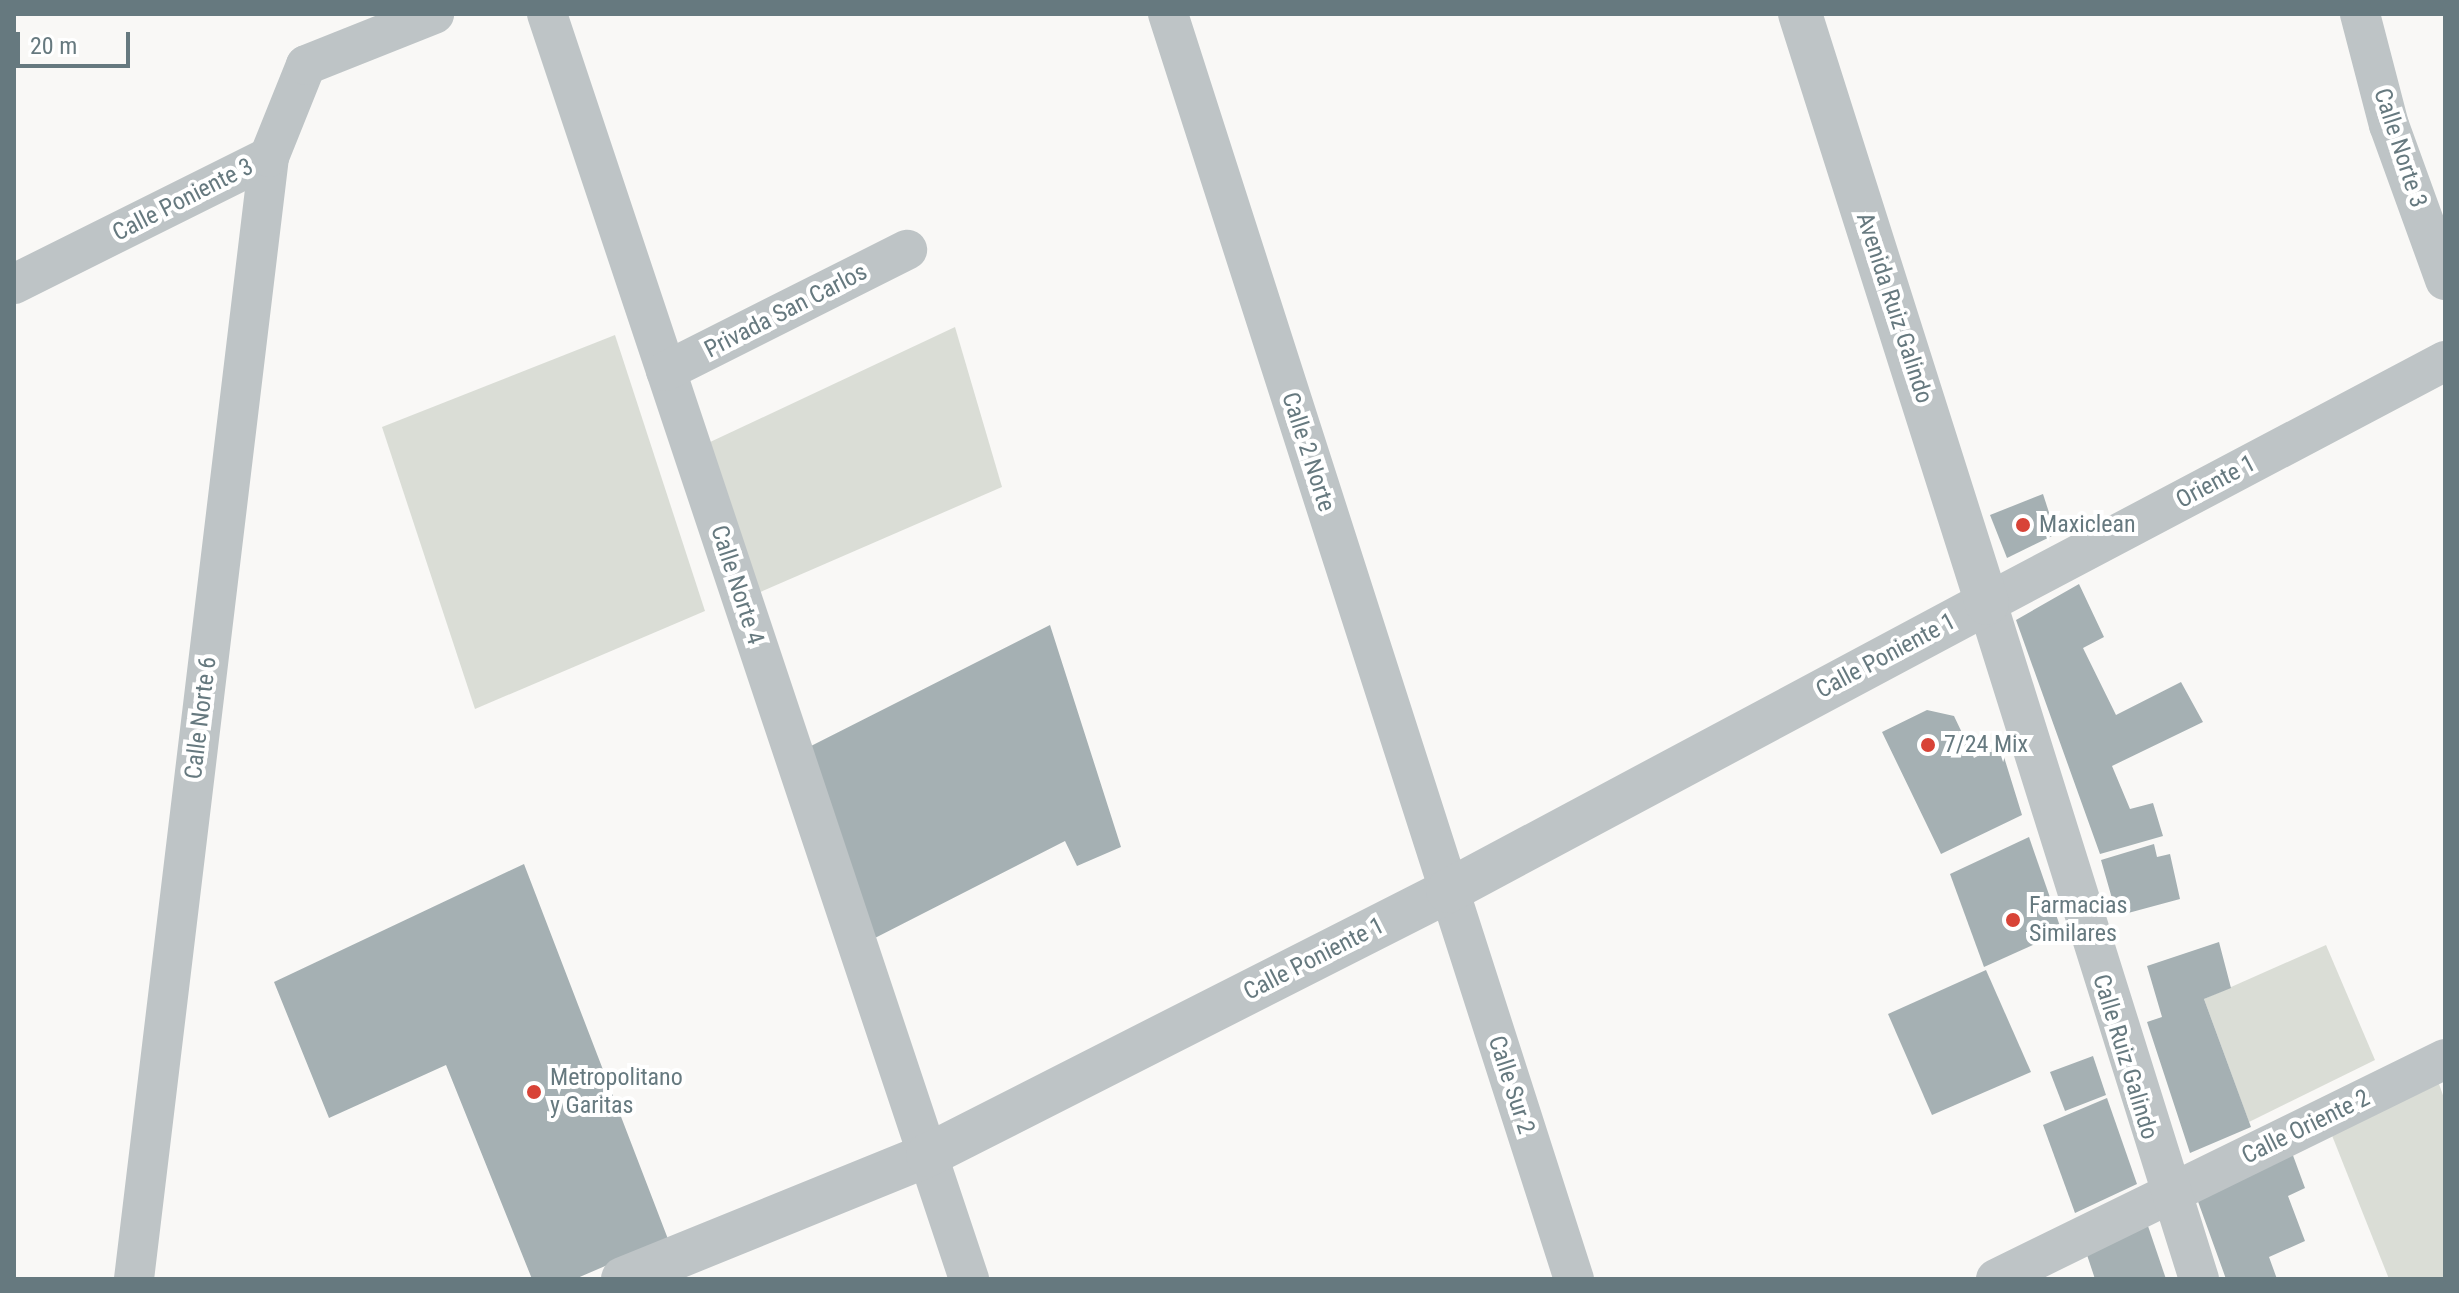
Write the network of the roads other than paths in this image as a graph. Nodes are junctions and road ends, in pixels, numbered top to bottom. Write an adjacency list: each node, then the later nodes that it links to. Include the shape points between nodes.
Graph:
1 (434, 14): 6 (street, Calle Poniente 3, via 306,65)
2 (1168, 14): 13 (street, Calle 2 Norte)
3 (1800, 14): 12 (street, Avenida Ruiz Galindo)
4 (2360, 14): 8 (street, Calle Norte 3, via 2389,125)
5 (561, 19): 11 (street, Calle Norte 4)
6 (269, 157): 9 (street, Calle Poniente 3); 17 (street, Calle Norte 6)
7 (907, 250): 11 (street, Privada San Carlos)
8 (2445, 280)
9 (14, 284)
10 (2445, 361): 12 (street, Oriente 1)
11 (666, 371): 15 (street, Calle Norte 4)
12 (1987, 603): 13 (street, Calle Poniente 1); 16 (street, Calle Ruiz Galindo)
13 (1448, 891): 15 (street, Calle Poniente 1); 20 (street, Calle Sur 2)
14 (2445, 1059): 16 (street, Calle Oriente 2)
15 (928, 1155): 18 (street, Calle Poniente 1); 19 (street, Calle Norte 4)
16 (2167, 1194): 21 (street, Calle Oriente 2); 22 (street, Calle Ruiz Galindo)
17 (134, 1279)
18 (623, 1279)
19 (969, 1279)
20 (1574, 1279)
21 (1996, 1279)
22 (2199, 1279)

